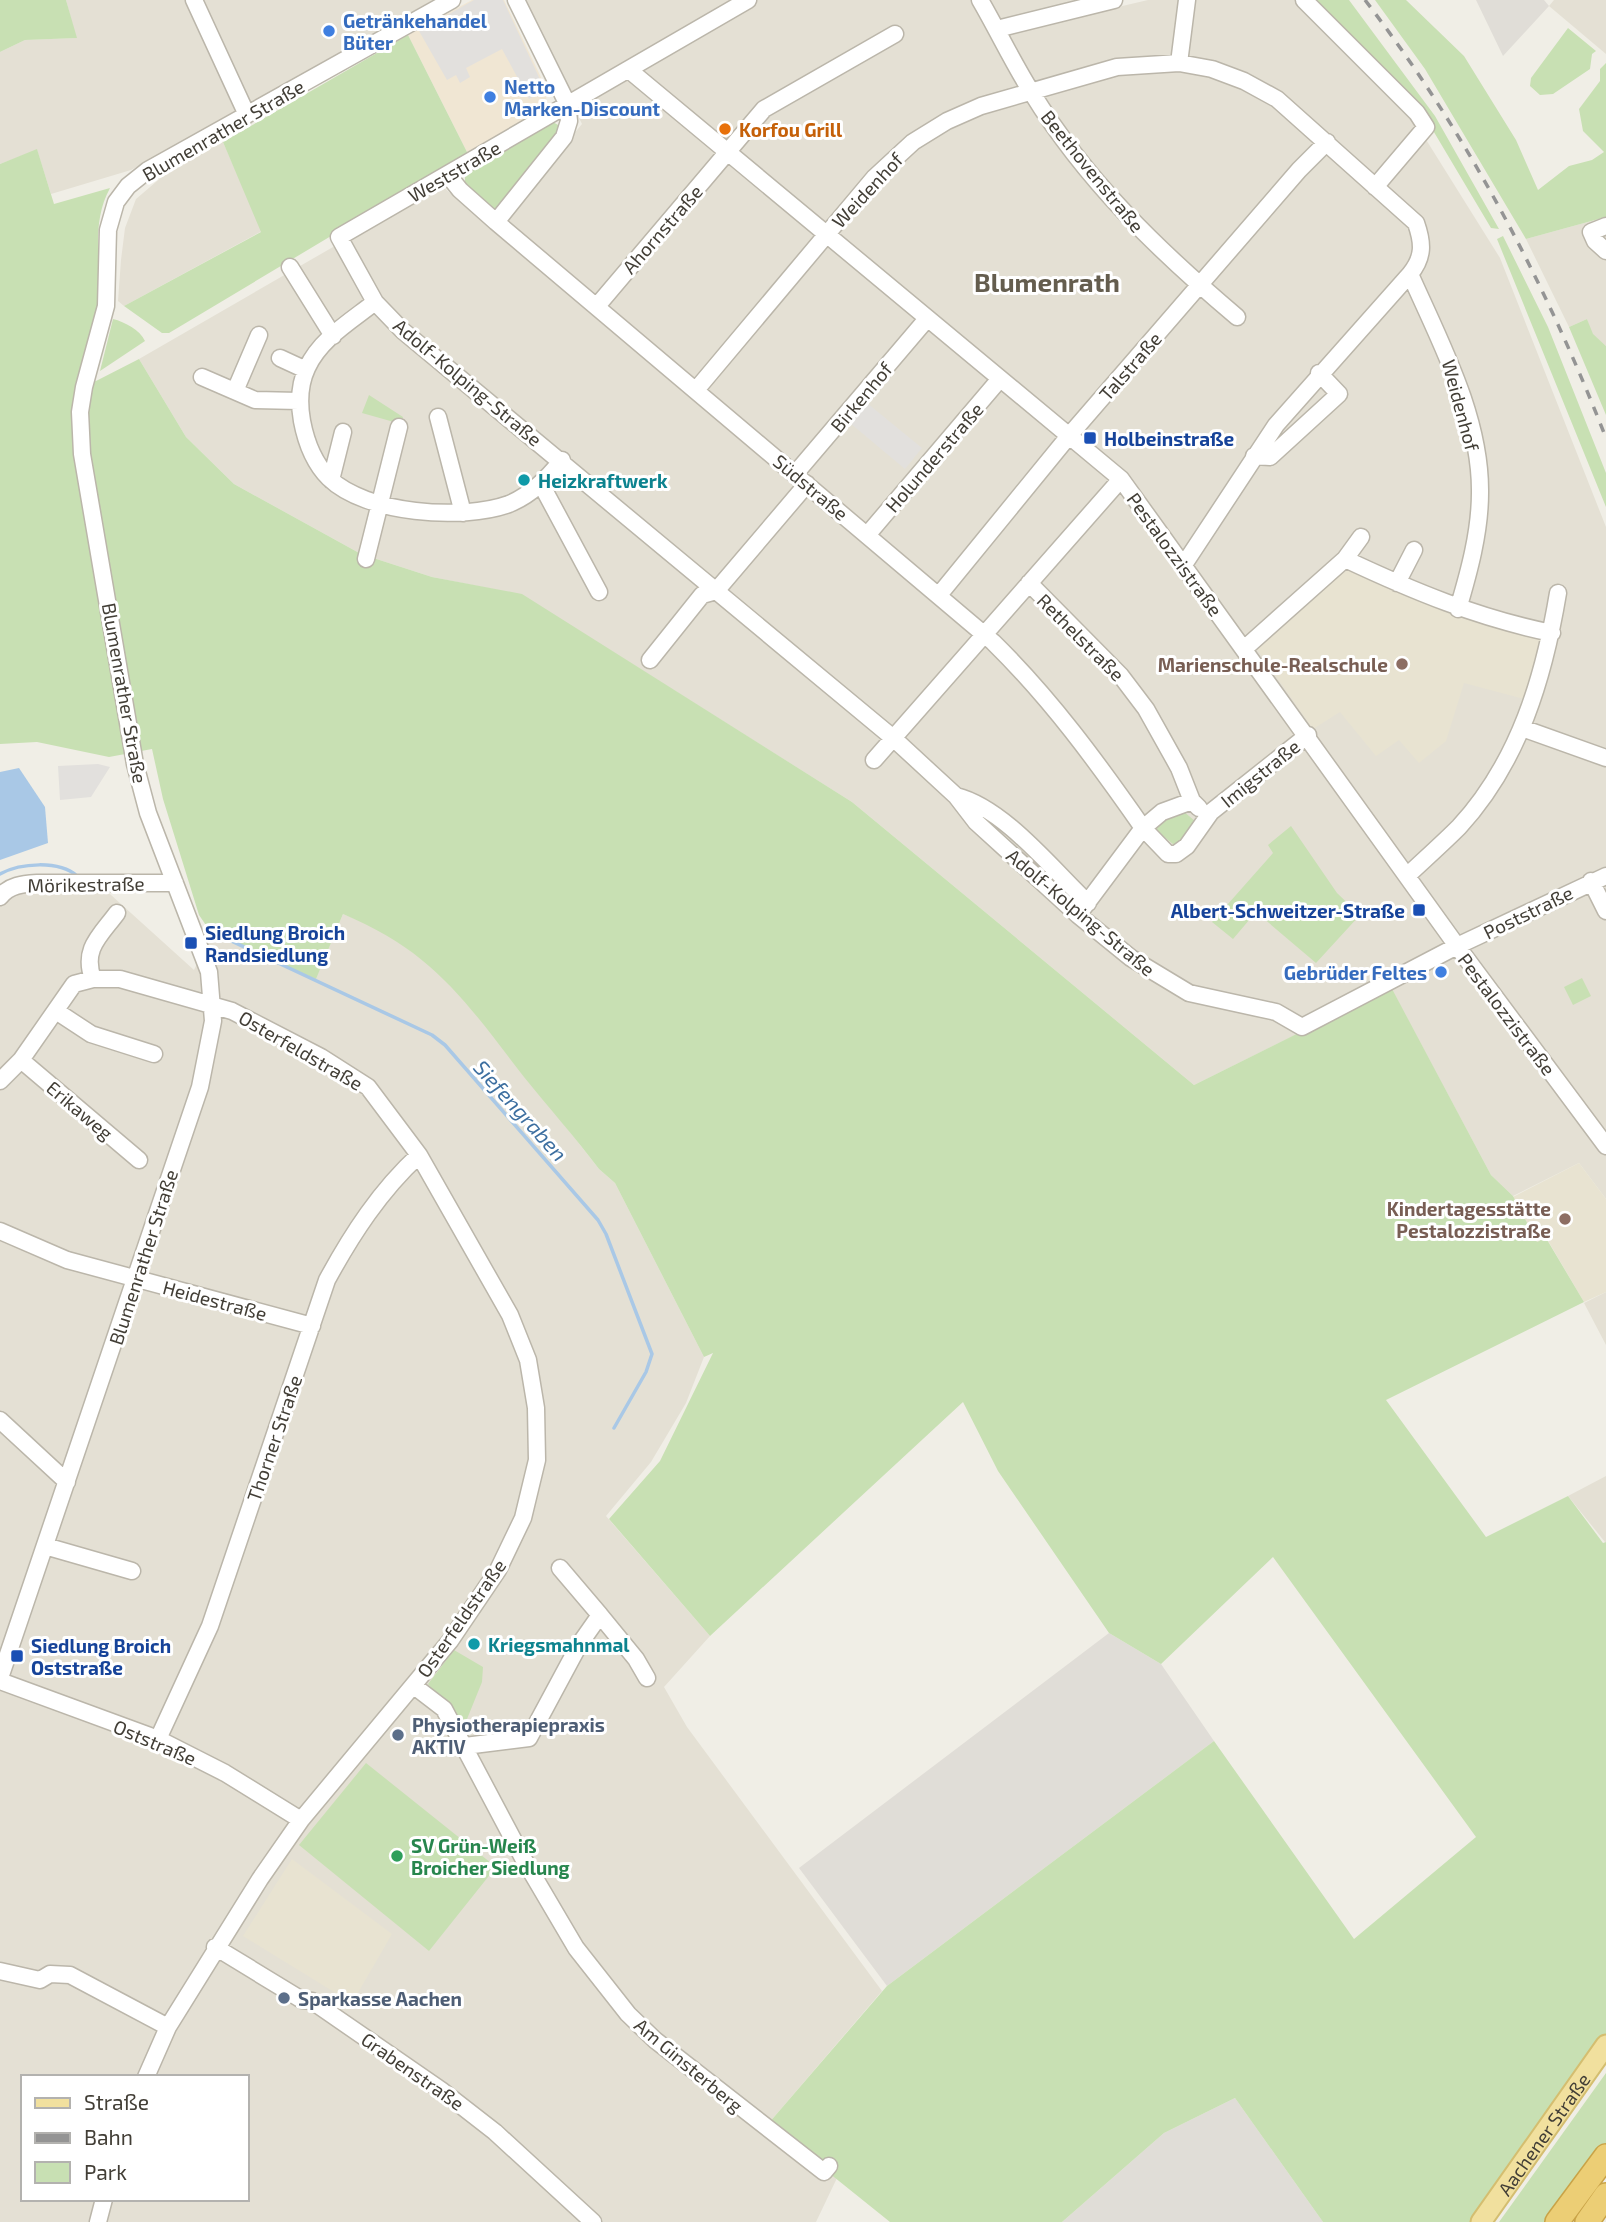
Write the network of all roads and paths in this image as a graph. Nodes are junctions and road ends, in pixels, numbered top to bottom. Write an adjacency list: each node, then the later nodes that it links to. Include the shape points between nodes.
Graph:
1 (194, 0): 15 (street)
2 (452, 0): 15 (street, Blumenrather Straße)
3 (516, 0): 14 (street)
4 (748, 0): 12 (street, Weststraße)
5 (980, 0): 9 (street, Beethovenstraße)
6 (1114, 0): 9 (street)
7 (1187, 0): 11 (street)
8 (1304, 0): 19 (street, via 1426,127)
9 (997, 29): 13 (street, Beethovenstraße)
10 (895, 34): 17 (street, Ahornstraße, via 770,104)
11 (1179, 63): 13 (street, Weidenhof, via 1117,67); 16 (street, Weidenhof, via 1244,80 1277,99)
12 (629, 70): 14 (street, Weststraße); 17 (street, Pestalozzistraße)
13 (1031, 92): 22 (street, Weidenhof, via 981,106 913,142 887,164); 27 (street, Beethovenstraße, via 1098,183)
14 (568, 103): 18 (street, Weststraße); 20 (street, via 564,137)
15 (247, 115): 81 (street, Blumenrather Straße, via 148,170 116,202 108,230 102,330 80,412 82,454 135,764)
16 (1327, 142): 19 (street, Weidenhof); 27 (street, Talstraße)
17 (728, 152): 22 (street, Pestalozzistraße); 29 (street, Ahornstraße)
18 (448, 175): 20 (street, Südstraße); 23 (street, Weststraße)
19 (1375, 187): 26 (street, Weidenhof, via 1416,223 1422,242 1420,260)
20 (496, 222): 29 (street, Südstraße)
21 (1598, 229): 24 (street, via 1595,241)
22 (825, 234): 31 (street, Pestalozzistraße); 39 (street, Weidenhof)
23 (339, 237): 28 (street, Adolf-Kolping-Straße)
24 (1606, 251)
25 (290, 267): 33 (street)
26 (1410, 274): 36 (street); 66 (street, Weidenhof, via 1459,383 1480,489 1477,528)
27 (1200, 286): 30 (street, Beethovenstraße); 45 (street, Talstraße)
28 (375, 302): 33 (street); 47 (street, Adolf-Kolping-Straße, via 412,339)
29 (597, 306): 39 (street, Südstraße)
30 (1237, 317)
31 (926, 320): 38 (street, Pestalozzistraße); 48 (street, Birkenhof)
32 (259, 335): 40 (street)
33 (333, 336): 35 (street)
34 (280, 358): 35 (street)
35 (306, 370): 41 (street)
36 (1319, 373): 46 (street); 46 (street, via 1339,394 1270,457)
37 (202, 377): 40 (street)
38 (999, 380): 45 (street, Pestalozzistraße); 54 (street, Holunderstraße)
39 (696, 390): 48 (street, Südstraße)
40 (235, 391): 41 (street, via 255,400)
41 (299, 401): 50 (street, via 314,458)
42 (438, 417): 53 (street)
43 (399, 427): 52 (street)
44 (343, 432): 50 (street)
45 (1068, 437): 49 (street, Pestalozzistraße); 65 (street, Talstraße)
46 (1254, 456): 59 (street)
47 (562, 460): 51 (street); 62 (street, Adolf-Kolping-Straße)
48 (801, 479): 54 (street, Südstraße); 62 (street)
49 (1121, 479): 59 (street, Pestalozzistraße); 60 (street)
50 (331, 480): 52 (street)
51 (541, 484): 53 (street, via 509,504); 63 (street)
52 (381, 503): 53 (street); 57 (street)
53 (463, 513)
54 (868, 534): 65 (street, Südstraße)
55 (1361, 537): 58 (street)
56 (1414, 550): 61 (street)
57 (366, 559)
58 (1345, 559): 61 (street); 69 (street)
59 (1183, 566): 69 (street, Pestalozzistraße)
60 (1029, 583): 67 (street); 76 (street, Rethelstraße, via 1121,676 1146,709)
61 (1397, 583): 66 (street)
62 (716, 591): 70 (street, via 702,595); 73 (street, Adolf-Kolping-Straße)
63 (599, 592)
64 (1558, 593): 68 (street)
65 (939, 595): 67 (street, Südstraße)
66 (1458, 609): 68 (street)
67 (983, 633): 73 (street); 78 (street, Südstraße, via 1030,678 1080,738)
68 (1552, 633): 71 (street)
69 (1244, 649): 72 (street, Pestalozzistraße)
70 (650, 660)
71 (1522, 728): 74 (street); 79 (street, via 1490,785 1460,825)
72 (1308, 735): 77 (street, Imigstraße); 79 (street, Pestalozzistraße)
73 (892, 737): 75 (street); 83 (street, Adolf-Kolping-Straße, via 956,796 975,822)
74 (1606, 758)
75 (874, 760)
76 (1192, 801): 77 (street, Imigstraße, via 1200,810); 78 (street, Imigstraße, via 1162,812)
77 (1211, 812): 78 (street, Imigstraße, via 1176,855 1168,854)
78 (1143, 828): 83 (street, Imigstraße)
79 (1408, 875): 86 (street, Pestalozzistraße)
80 (1599, 878): 84 (street); 86 (street, Poststraße)
81 (175, 883): 82 (street, Mörikestraße, via 20,884); 88 (street, Blumenrather Straße, via 203,951)
82 (0, 897)
83 (1083, 909): 90 (street, Adolf-Kolping-Straße, via 1131,958 1177,988 1276,1012)
84 (1606, 911)
85 (117, 913): 87 (street, via 87,959)
86 (1457, 946): 90 (street, Poststraße); 94 (street, Pestalozzistraße)
87 (93, 979): 88 (street, Osterfeldstraße, via 120,979); 89 (street, via 74,984)
88 (213, 1005): 95 (street, Osterfeldstraße, via 321,1057 368,1087); 98 (street, Blumenrather Straße, via 209,1055)
89 (56, 1011): 91 (street, via 91,1034); 92 (street)
90 (1302, 1027)
91 (153, 1054)
92 (21, 1060): 93 (street); 96 (street, Erikaweg)
93 (0, 1081)
94 (1604, 1140)
95 (419, 1155): 99 (street, Thorner Straße, via 390,1182 344,1247); 108 (street, Osterfeldstraße, via 510,1315 528,1360 536,1408 537,1460 523,1518 498,1570)
96 (139, 1160)
97 (0, 1231): 98 (street, Heidestraße, via 67,1260)
98 (137, 1279): 99 (street, Heidestraße); 101 (street, Blumenrather Straße)
99 (312, 1326): 109 (street, Thorner Straße, via 210,1626)
100 (0, 1420): 101 (street)
101 (67, 1482): 102 (street, Blumenrather Straße)
102 (45, 1546): 104 (street); 107 (street, Blumenrather Straße)
103 (560, 1568): 105 (street)
104 (132, 1571)
105 (600, 1615): 106 (street); 110 (street, via 528,1738)
106 (647, 1678)
107 (0, 1680): 109 (street, Oststraße)
108 (414, 1686): 110 (street, Am Ginsterberg, via 444,1709); 111 (street, Osterfeldstraße)
109 (158, 1740): 111 (street, Oststraße, via 225,1773)
110 (465, 1746): 118 (street, Am Ginsterberg, via 576,1948 628,2014 814,2165 824,2172)
111 (301, 1820): 112 (street, Osterfeldstraße)
112 (215, 1947): 114 (street, Osterfeldstraße); 122 (street, Grabenstraße, via 302,2000 312,2001 441,2090 540,2171)
113 (0, 1971): 114 (street, via 40,1980 63,1972)
114 (168, 2027): 116 (street, Osterfeldstraße)
115 (1606, 2045): 123 (main road, Aachener Straße)
116 (147, 2075)
117 (1606, 2156): 124 (highway)
118 (829, 2166)
119 (1606, 2195): 125 (highway)
120 (103, 2201): 121 (street)
121 (98, 2222)
122 (593, 2222)
123 (1481, 2222)
124 (1556, 2222)
125 (1587, 2222)

